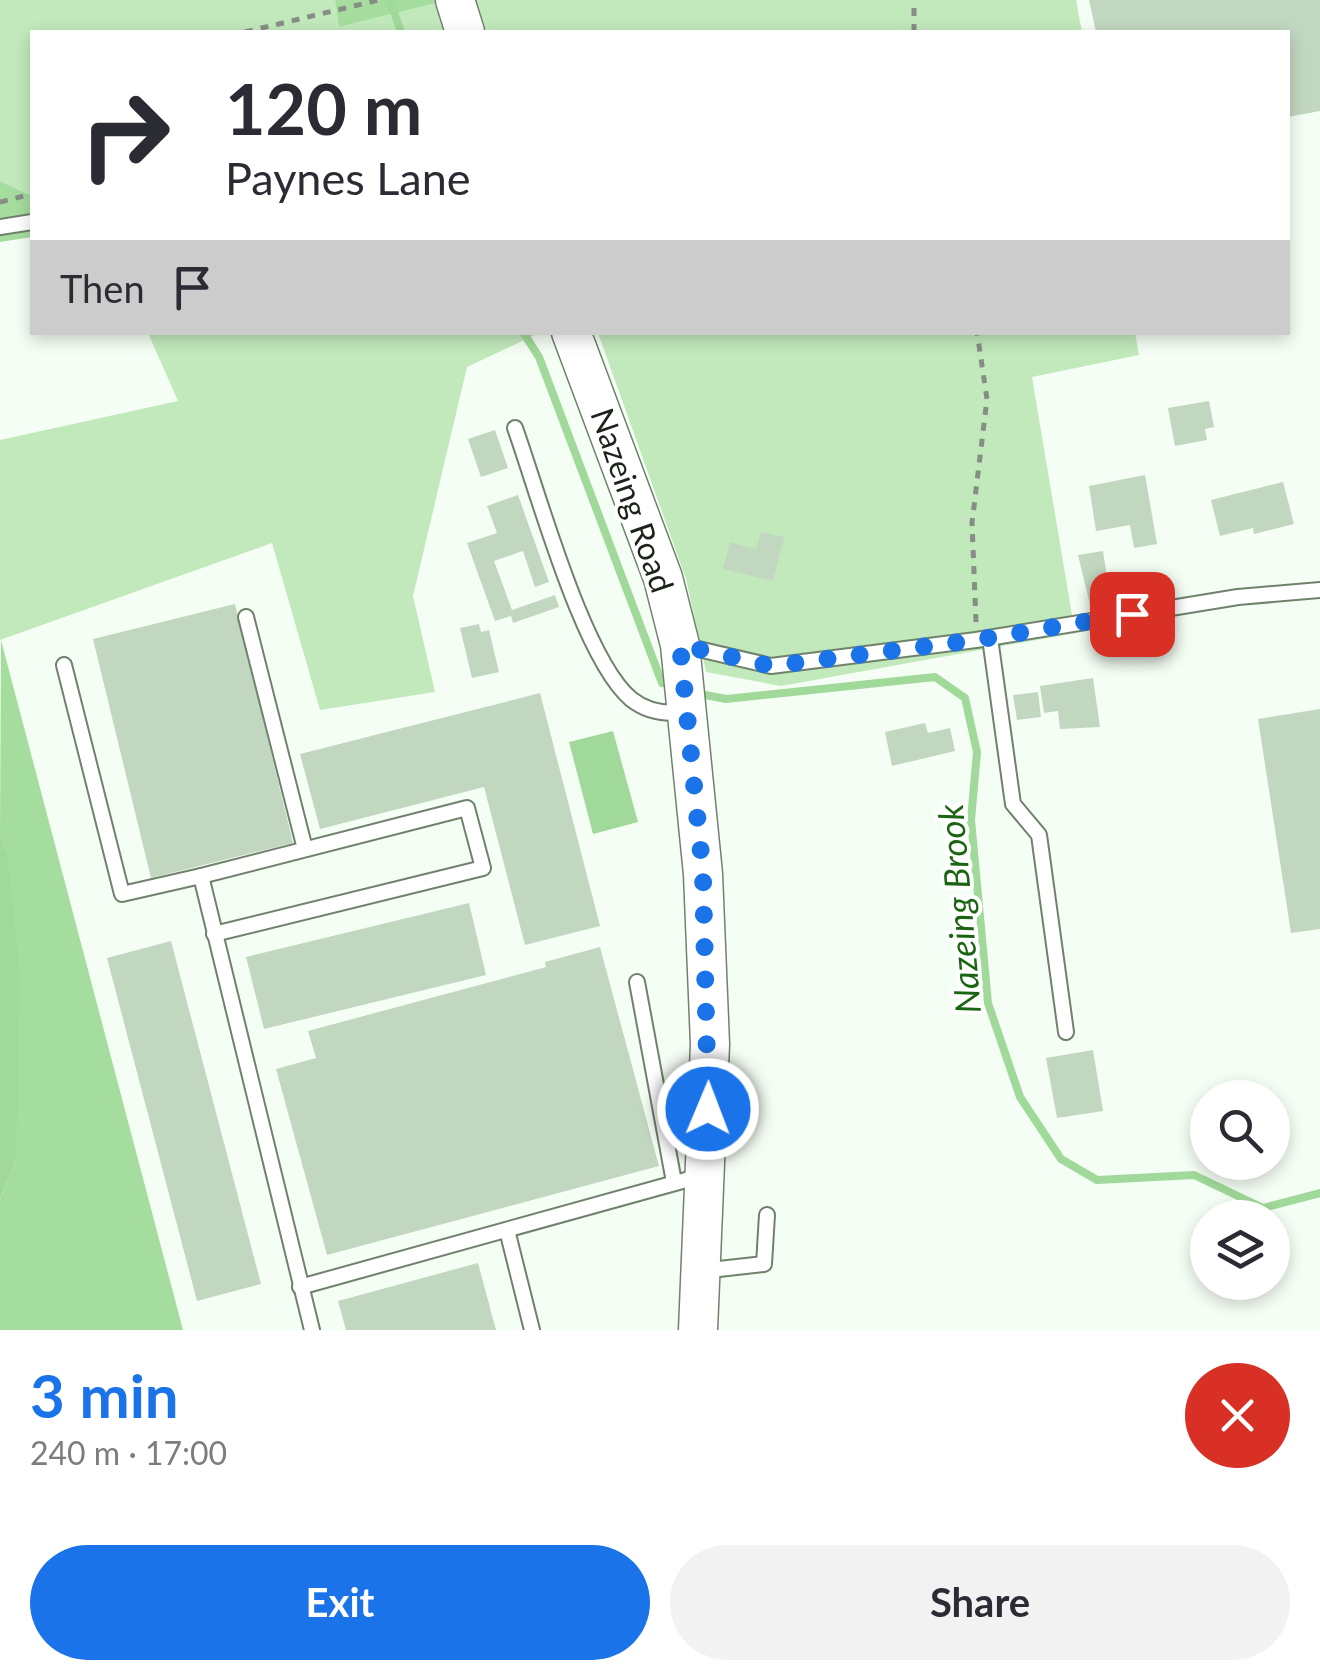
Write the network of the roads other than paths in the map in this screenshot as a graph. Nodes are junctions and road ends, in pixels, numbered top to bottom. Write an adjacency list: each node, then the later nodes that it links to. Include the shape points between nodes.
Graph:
1 (456, 0): 2 (main road)
2 (464, 30)
3 (30, 222): 4 (lane)
4 (0, 227)
5 (572, 335): 10 (main road, Nazeing Road, via 657,561)
6 (515, 428): 12 (lane, via 589,634 618,684 646,707)
7 (1320, 590): 9 (lane)
8 (246, 617): 13 (lane)
9 (983, 639): 10 (lane, via 771,666); 17 (lane, via 1013,804 1038,835)
10 (680, 645): 12 (main road, Nazeing Road)
11 (64, 665): 14 (lane, via 122,894)
12 (688, 712): 18 (main road, Nazeing Road, via 710,1044)
13 (305, 849): 14 (lane); 15 (lane, via 467,808 483,868)
14 (201, 876): 15 (lane)
15 (214, 934): 22 (lane)
16 (637, 982): 18 (lane)
17 (1066, 1032)
18 (690, 1178): 20 (lane); 21 (main road, Nazeing Road)
19 (767, 1216): 21 (lane, via 764,1264)
20 (507, 1230): 22 (lane); 24 (lane)
21 (701, 1271): 25 (main road, Nazeing Road)
22 (300, 1286): 23 (lane)
23 (312, 1330)
24 (532, 1330)
25 (698, 1330)

